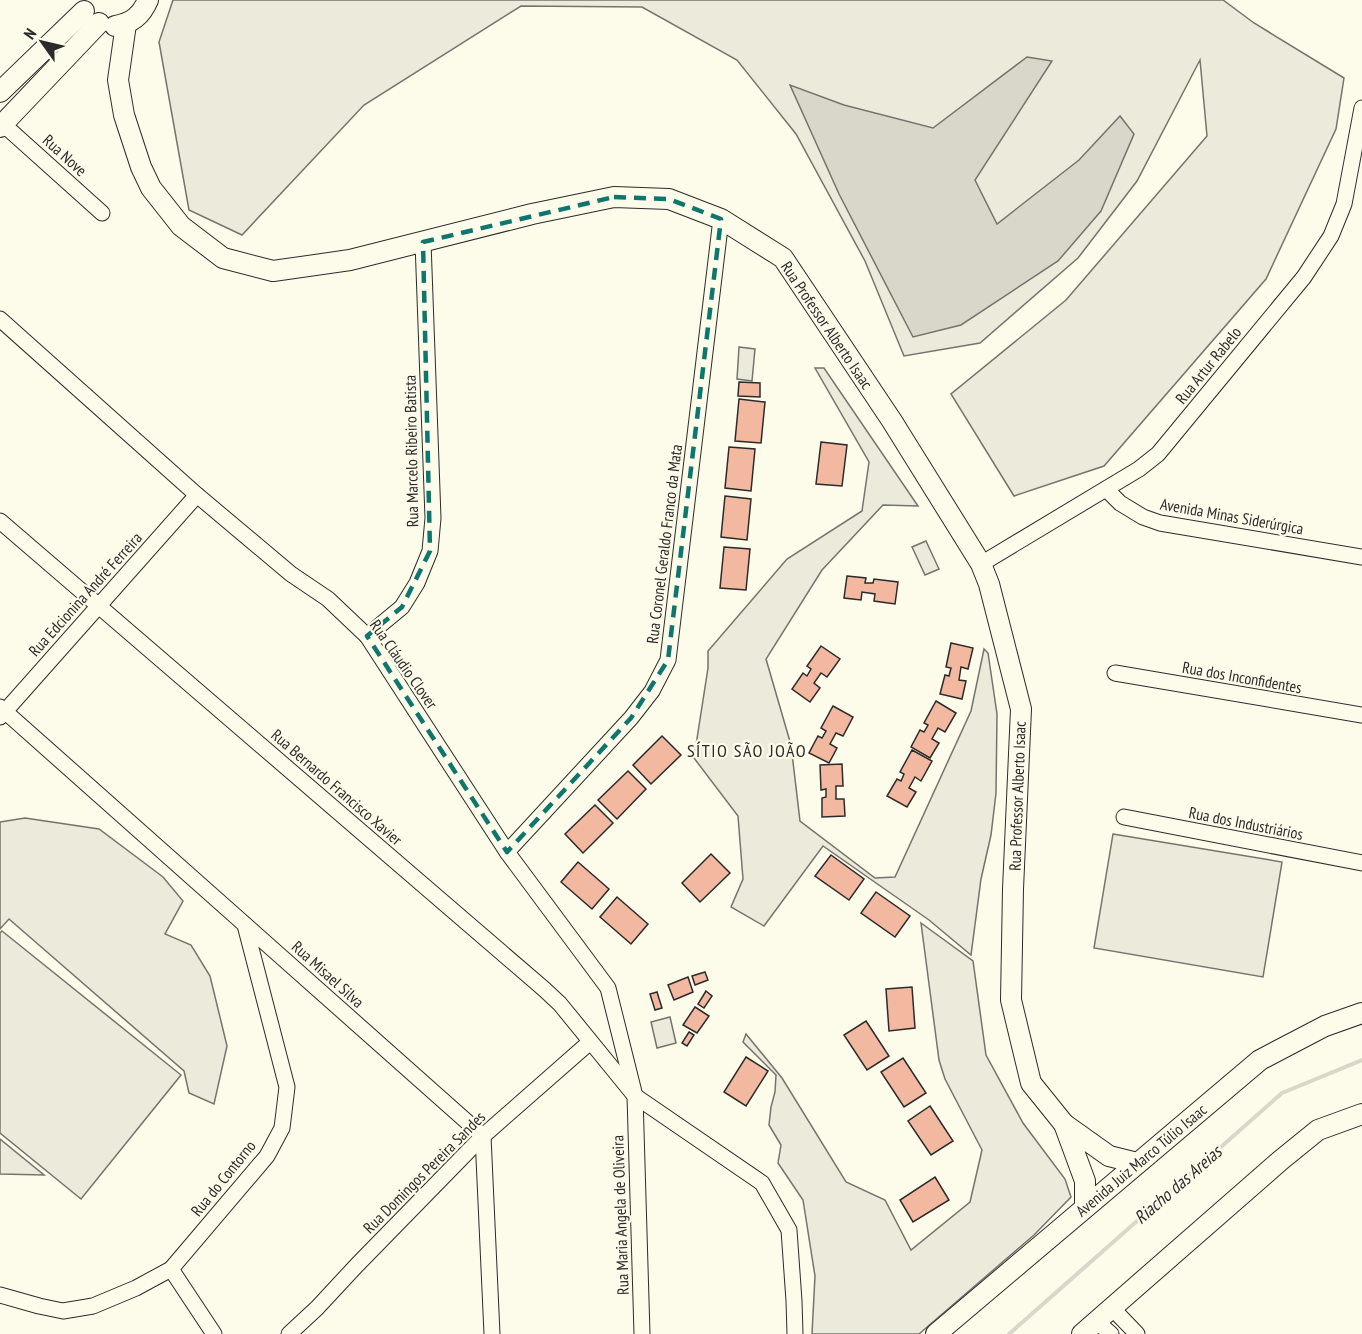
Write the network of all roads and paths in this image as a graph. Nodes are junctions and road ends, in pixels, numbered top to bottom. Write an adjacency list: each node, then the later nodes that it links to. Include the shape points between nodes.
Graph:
1 (148, 0): 3 (main road, via 142,12)
2 (88, 11): 3 (main road, via 115,27); 4 (main road); 6 (main road)
3 (126, 24): 9 (main road, Rua Professor Alberto Isaac, via 118,80 124,115 141,167 151,188 181,226 223,258 273,271 350,260)
4 (0, 92)
5 (1362, 108): 11 (street, Rua Artur Rabelo, via 1344,204 1331,236 1304,277 1158,454)
6 (2, 126): 7 (street, Rua Nove)
7 (102, 213)
8 (721, 219): 9 (main road, Rua Professor Alberto Isaac, via 669,200 614,197); 15 (main road, Rua Professor Alberto Isaac, via 783,258); 22 (street, Rua Coronel Geraldo Franco da Mata, via 668,660 652,691 631,718)
9 (423, 242): 17 (street, Rua Marcelo Ribeiro Batista, via 433,518 430,551 402,607)
10 (0, 319): 12 (street, Rua Cláudio Clover)
11 (1106, 489): 14 (street, Avenida Minas Siderúrgica, via 1120,503 1160,523); 15 (street, Rua Artur Rabelo)
12 (197, 495): 16 (street, Rua Edcionina André Ferreira); 17 (street, Rua Cláudio Clover, via 291,574 328,599)
13 (0, 521): 16 (street, Rua Bernardo Francisco Xavier)
14 (1362, 557)
15 (981, 564): 29 (main road, Rua Professor Alberto Isaac, via 1021,708 1011,1000 1031,1083)
16 (100, 606): 19 (street, Rua Edcionina André Ferreira); 26 (street, Rua Bernardo Francisco Xavier, via 544,989)
17 (367, 636): 22 (street, Rua Cláudio Clover)
18 (1115, 673): 20 (street, Rua dos Inconfidentes)
19 (2, 712): 24 (street, Rua Misael Silva)
20 (1362, 715)
21 (1124, 817): 23 (street, Rua dos Industriários)
22 (507, 852): 27 (street, Rua Cláudio Clover, via 608,988)
23 (1362, 863)
24 (245, 925): 30 (street, Rua Misael Silva); 33 (street, Rua do Contorno, via 287,1087 282,1128 267,1156)
25 (1362, 1013): 31 (main road, Avenida Juiz Marco Túlio Isaac, via 1325,1026 1260,1060)
26 (590, 1042): 27 (street, Rua Bernardo Francisco Xavier); 30 (street, Rua Domingos Pereira Sandes)
27 (635, 1096): 40 (street, Rua Maria Angela de Oliveira); 41 (street, Rua Bernardo Francisco Xavier, via 762,1183 789,1230)
28 (1362, 1114): 35 (main road, via 1318,1130)
29 (1064, 1124): 31 (main road, via 1109,1156); 32 (main road, via 1085,1181)
30 (483, 1136): 38 (street, Rua Domingos Pereira Sandes); 39 (street)
31 (1137, 1163): 32 (main road, Avenida Juiz Marco Túlio Isaac)
32 (1085, 1207): 42 (main road, Avenida Juiz Marco Túlio Isaac)
33 (171, 1269): 34 (street, Rua do Contorno, via 93,1306 63,1311); 37 (street)
34 (0, 1295)
35 (1113, 1309): 36 (main road); 43 (street)
36 (1097, 1330)
37 (214, 1334)
38 (289, 1334)
39 (492, 1334)
40 (642, 1334)
41 (795, 1334)
42 (936, 1334)
43 (1137, 1334)

